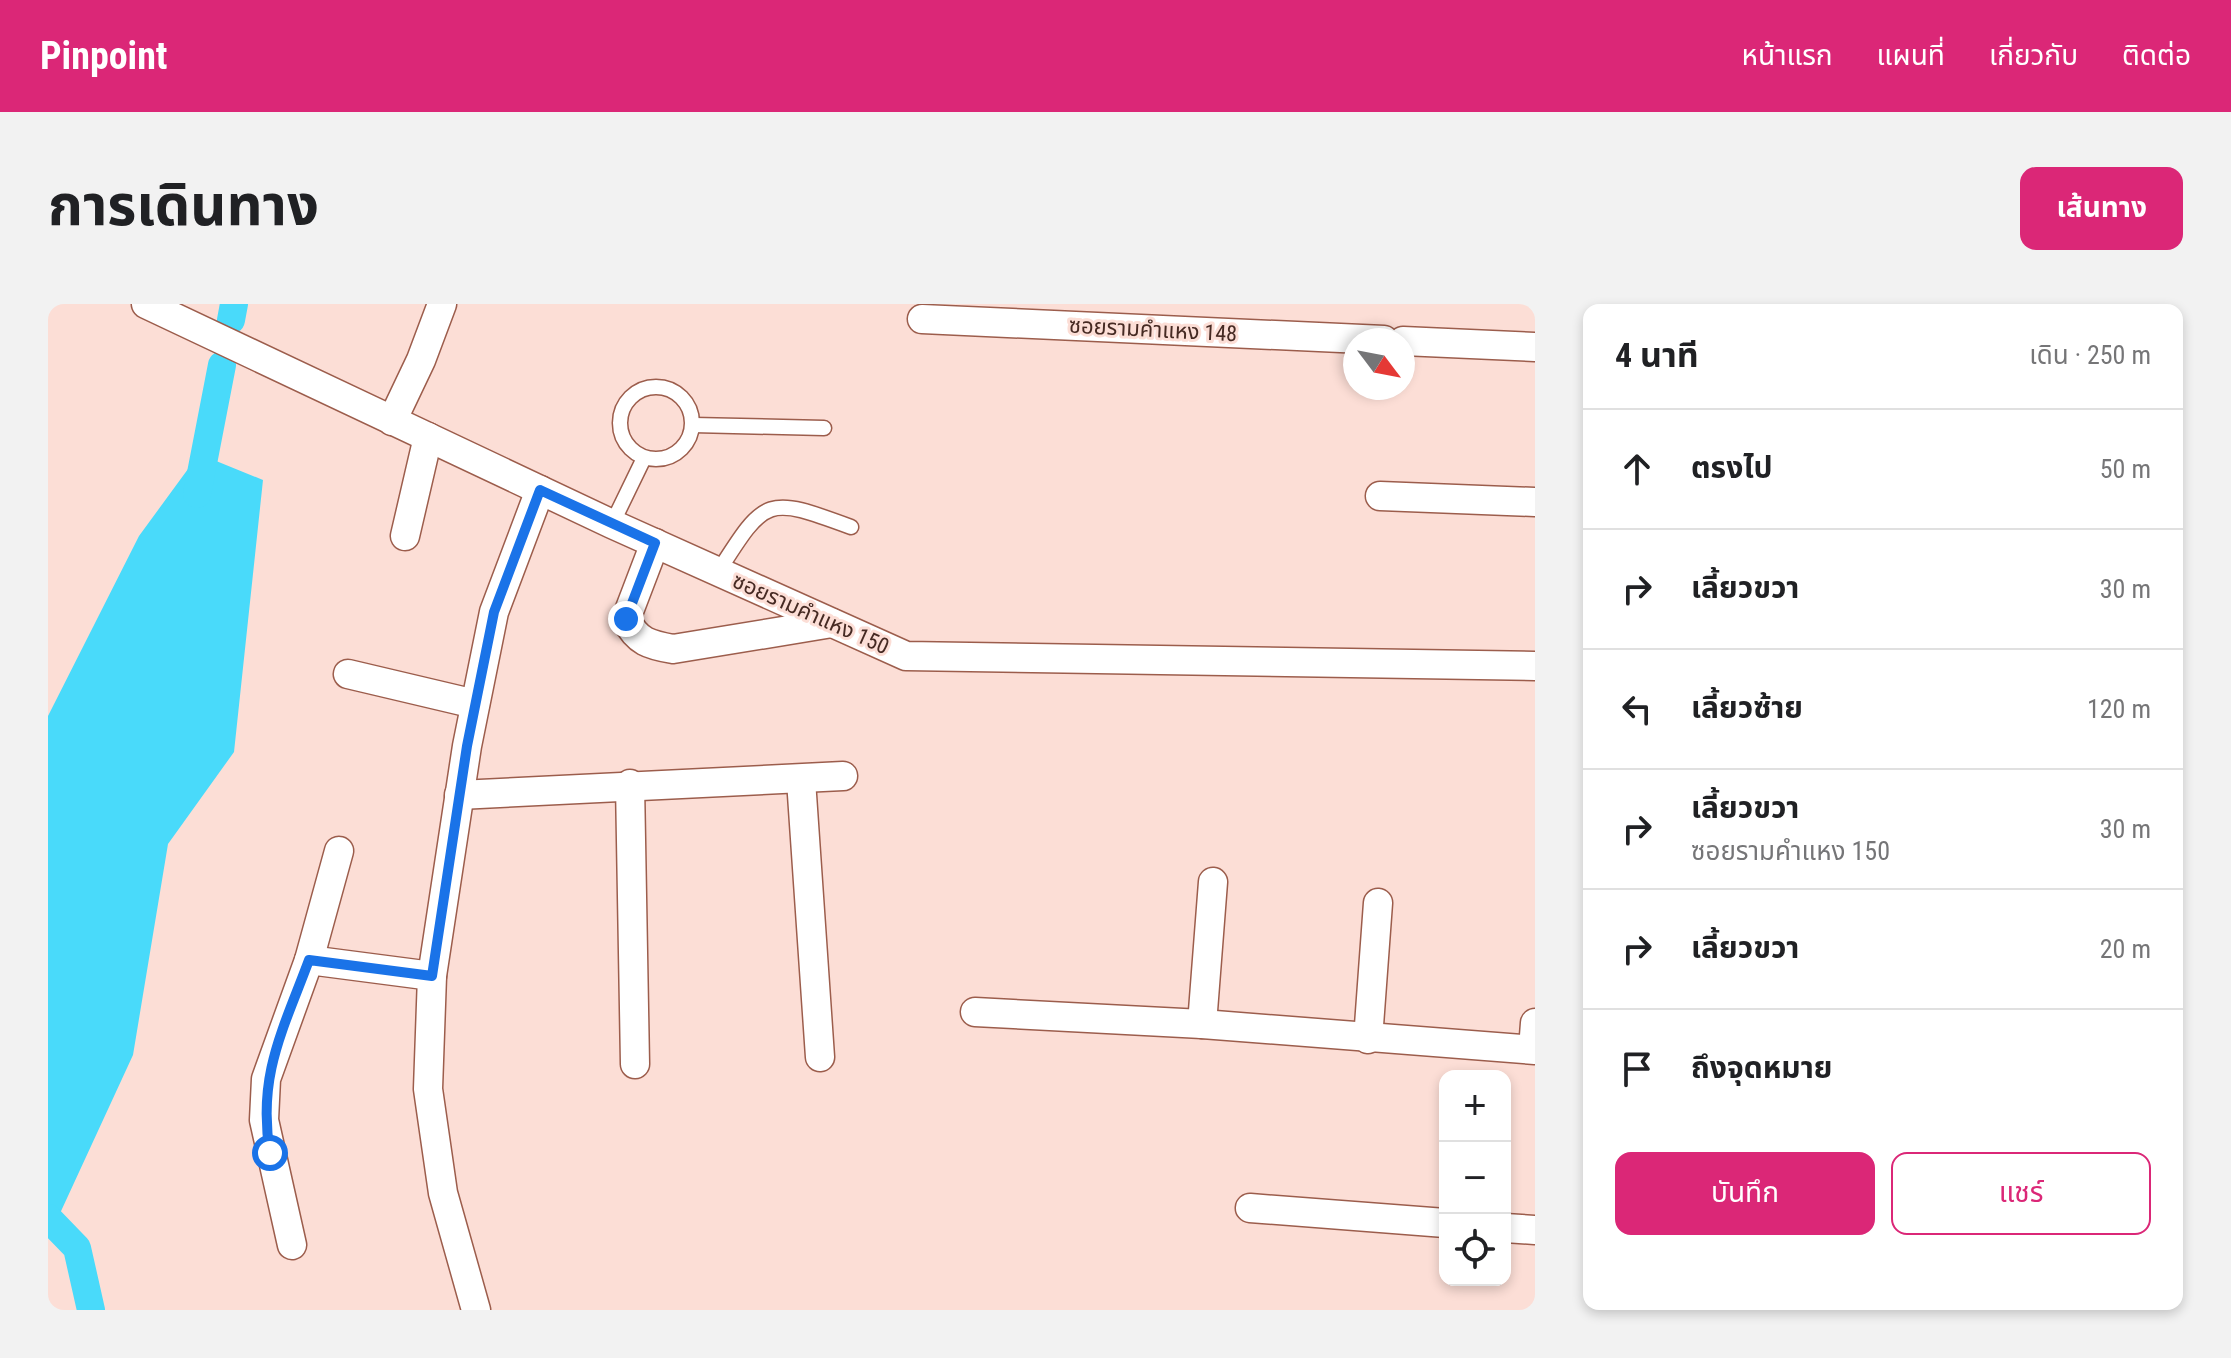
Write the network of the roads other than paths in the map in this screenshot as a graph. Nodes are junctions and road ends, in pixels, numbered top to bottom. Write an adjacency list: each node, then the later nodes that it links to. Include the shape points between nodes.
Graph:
1 (146, 304): 7 (street, ซอยรามคำแหง 150)
2 (442, 304): 7 (street)
3 (922, 319): 4 (street, ซอยรามคำแหง 148)
4 (1343, 338)
5 (1415, 342): 6 (street)
6 (1535, 347)
7 (392, 421): 10 (street, ซอยรามคำแหง 150)
8 (693, 425): 9 (lane); 11 (lane, via 676,454); 11 (lane, via 680,394 658,386 636,392 619,422 625,444)
9 (824, 428)
10 (428, 437): 12 (street, ซอยรามคำแหง 150); 17 (street)
11 (644, 458): 15 (lane)
12 (540, 490): 15 (street, ซอยรามคำแหง 150); 23 (street, via 494,612)
13 (1380, 496): 14 (street)
14 (1535, 502)
15 (612, 524): 18 (street, ซอยรามคำแหง 150)
16 (851, 527): 19 (lane, via 782,504 764,510 749,523)
17 (405, 536)
18 (655, 543): 19 (street, ซอยรามคำแหง 150); 20 (street, via 626,619 648,645 673,649)
19 (718, 572): 20 (street, ซอยรามคำแหง 150)
20 (832, 623): 21 (street, ซอยรามคำแหง 150, via 906,656)
21 (1535, 666)
22 (348, 674): 23 (street)
23 (475, 704): 27 (street)
24 (843, 776): 25 (street)
25 (801, 780): 26 (street); 37 (street)
26 (630, 784): 27 (street); 38 (street)
27 (459, 795): 32 (street)
28 (339, 851): 31 (street)
29 (1213, 882): 34 (street)
30 (1378, 903): 35 (street)
31 (309, 960): 32 (street); 43 (street, via 266,1079 264,1120)
32 (432, 976): 44 (street, via 428,1089 443,1193)
33 (975, 1012): 34 (street)
34 (1202, 1024): 35 (street)
35 (1368, 1039): 36 (street)
36 (1534, 1041)
37 (820, 1057)
38 (635, 1064)
39 (1250, 1208): 40 (street)
40 (1439, 1223)
41 (1511, 1228): 42 (street)
42 (1535, 1230)
43 (292, 1245)
44 (476, 1310)

